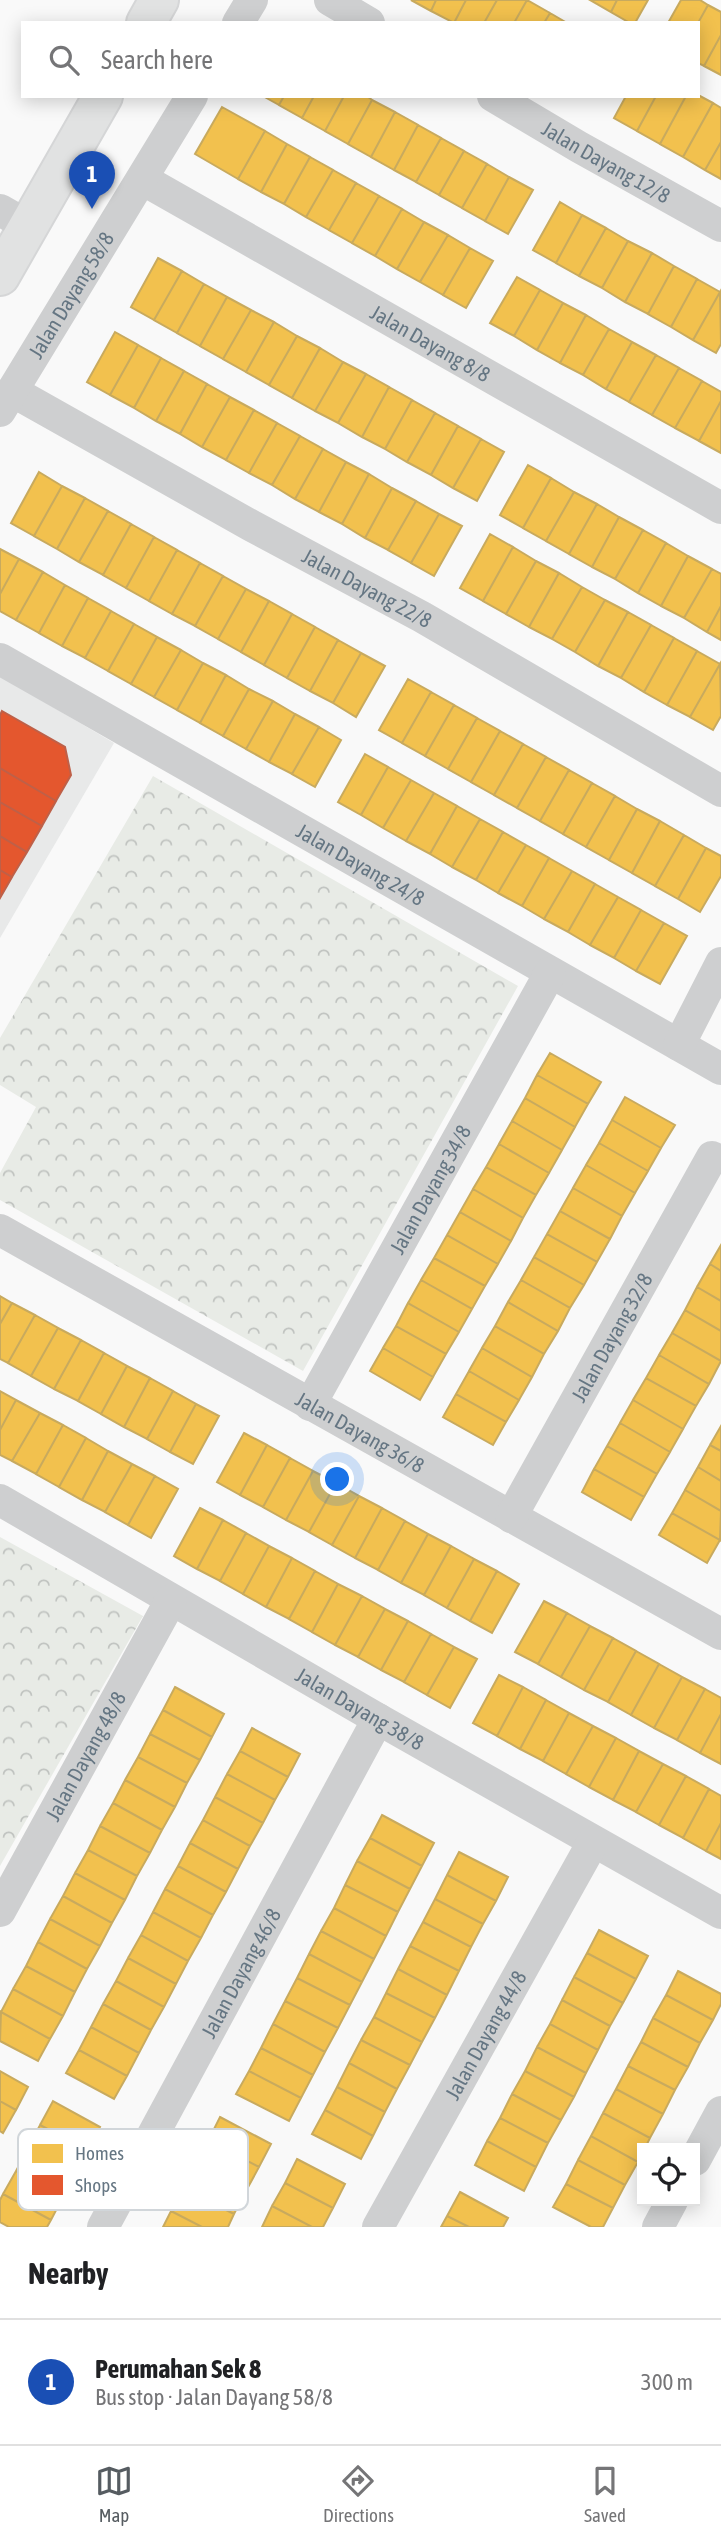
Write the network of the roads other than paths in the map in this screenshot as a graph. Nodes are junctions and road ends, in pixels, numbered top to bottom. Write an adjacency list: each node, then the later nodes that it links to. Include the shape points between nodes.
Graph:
1 (159, 0): 4 (street)
2 (252, 0): 5 (street)
3 (330, 0): 6 (street)
4 (147, 21)
5 (239, 21)
6 (366, 21)
7 (102, 98): 11 (street)
8 (191, 98): 10 (street, Jalan Dayang 58/8)
9 (496, 98): 12 (street, Jalan Dayang 12/8)
10 (142, 179): 14 (street, Jalan Dayang 58/8); 15 (street, Jalan Dayang 8/8)
11 (14, 218): 13 (street)
12 (721, 226)
13 (0, 276)
14 (6, 401): 17 (street, Jalan Dayang 22/8, via 422,617)
15 (721, 508)
16 (0, 659): 19 (street, Jalan Dayang 24/8)
17 (721, 791)
18 (721, 963): 20 (street)
19 (550, 973): 20 (street, Jalan Dayang 24/8); 24 (street, Jalan Dayang 34/8)
20 (679, 1045): 21 (street, Jalan Dayang 24/8)
21 (721, 1069)
22 (712, 1157): 26 (street, Jalan Dayang 32/8)
23 (0, 1230): 24 (street, Jalan Dayang 36/8)
24 (310, 1405): 26 (street, Jalan Dayang 36/8)
25 (0, 1500): 27 (street, Jalan Dayang 38/8)
26 (511, 1517): 28 (street, Jalan Dayang 36/8)
27 (171, 1600): 29 (street, Jalan Dayang 38/8); 31 (street, Jalan Dayang 48/8)
28 (721, 1634)
29 (378, 1719): 30 (street, Jalan Dayang 38/8); 34 (street, Jalan Dayang 46/8)
30 (593, 1842): 32 (street, Jalan Dayang 38/8); 39 (street, Jalan Dayang 44/8)
31 (0, 1909)
32 (721, 1913)
33 (721, 2112): 35 (street)
34 (156, 2129)
35 (700, 2151)
36 (669, 2206): 40 (street)
37 (112, 2210): 38 (street, Jalan Dayang 46/8)
38 (103, 2227)
39 (378, 2227)
40 (658, 2227)

